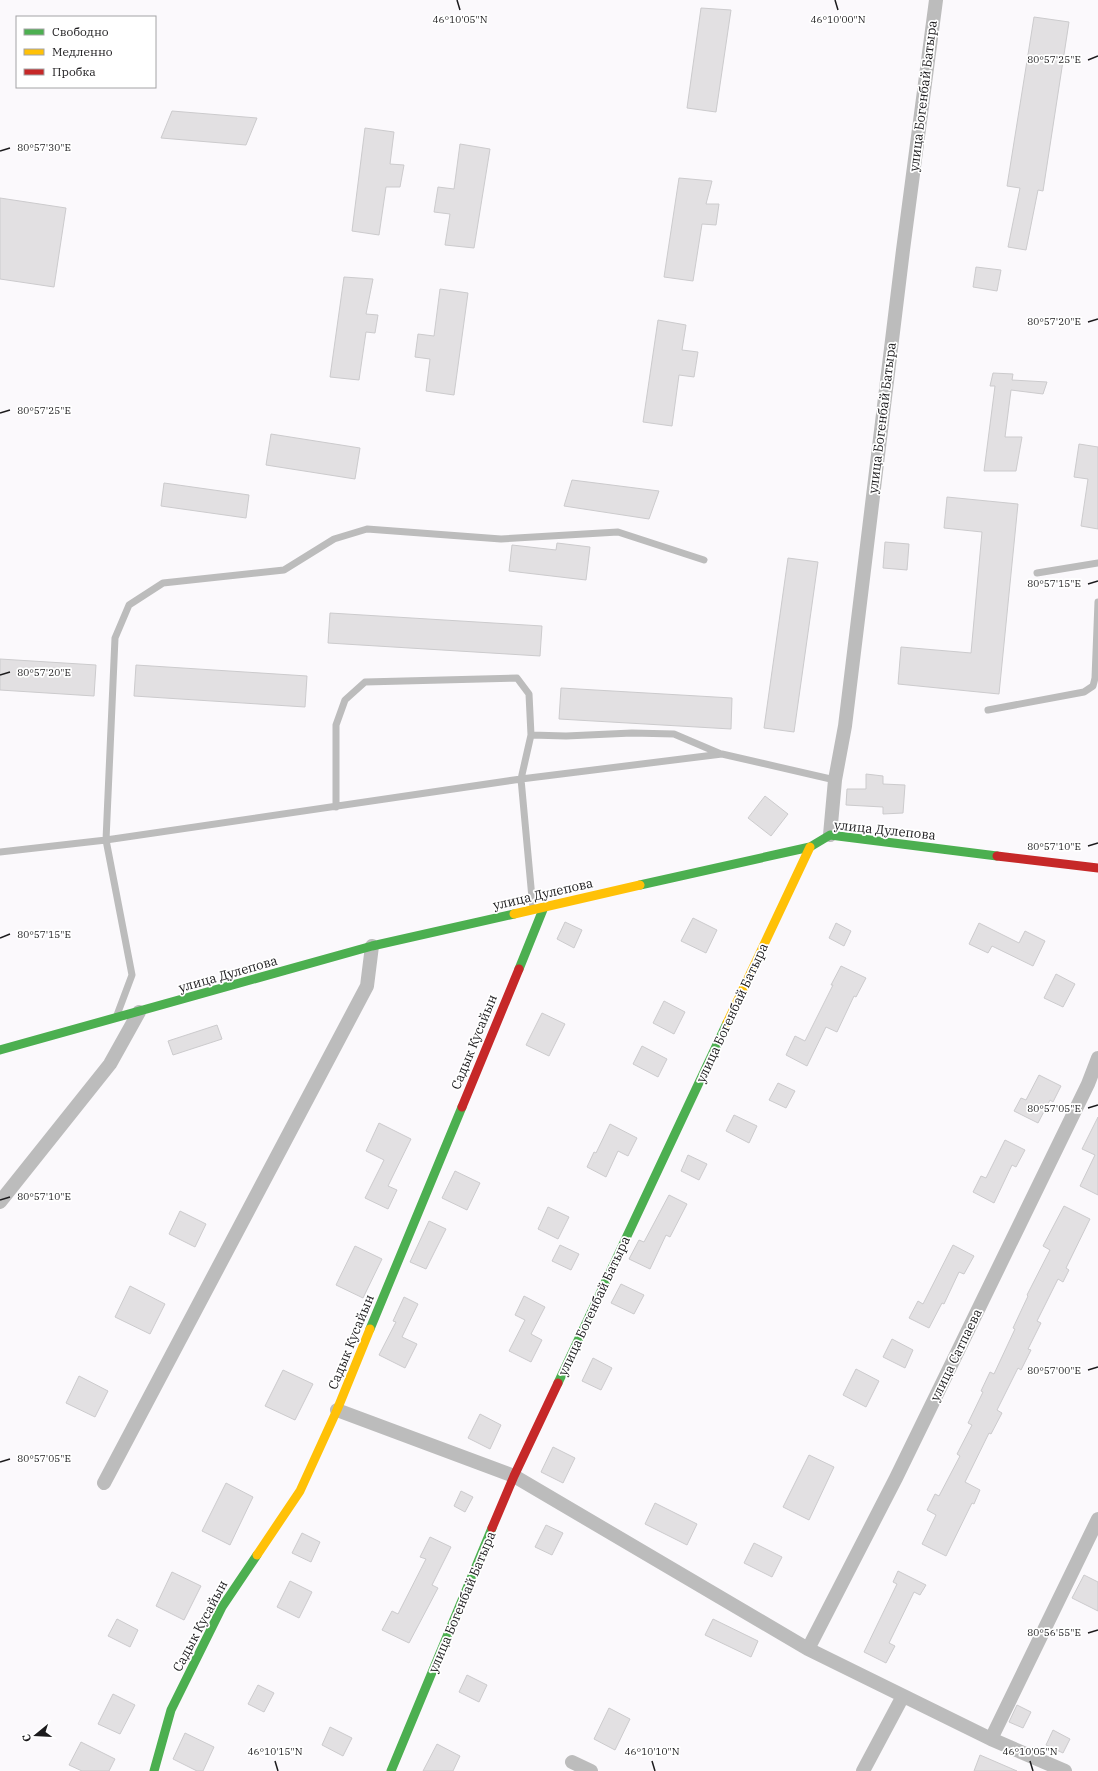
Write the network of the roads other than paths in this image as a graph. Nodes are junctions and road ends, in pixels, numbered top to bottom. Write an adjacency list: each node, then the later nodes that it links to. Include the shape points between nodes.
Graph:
1 (936, 0): 10 (street, улица Богенбай Батыра, via 845,726)
2 (704, 560): 13 (lane, via 618,532 501,539 367,529 334,539 284,570 163,583 129,605 115,638)
3 (1098, 563): 4 (lane)
4 (1037, 573)
5 (1098, 602): 6 (lane, via 1093,686 1084,692)
6 (988, 710)
7 (531, 734): 8 (lane, via 674,734); 9 (lane); 11 (lane, via 529,694 517,678 365,682 345,700 336,725)
8 (722, 754): 9 (lane); 10 (lane)
9 (522, 779): 11 (lane); 18 (lane)
10 (835, 780): 12 (street, улица Богенбай Батыра)
11 (336, 807): 13 (lane)
12 (830, 835): 14 (street, улица Дулепова); 16 (street, улица Дулепова)
13 (106, 840): 15 (lane); 21 (lane, via 132,975)
14 (810, 847): 17 (street, улица Дулепова); 26 (street, улица Богенбай Батыра)
15 (0, 852)
16 (1098, 868)
17 (544, 907): 18 (street, улица Дулепова); 25 (street, Садык Кусайын)
18 (533, 909): 19 (street, улица Дулепова)
19 (372, 946): 20 (street, улица Дулепова); 27 (street, via 367,986)
20 (139, 1012): 21 (street, улица Дулепова); 24 (street, via 110,1064)
21 (116, 1019): 22 (street, улица Дулепова)
22 (0, 1050)
23 (1098, 1058): 29 (street, улица Сатпаева, via 1088,1084 900,1471)
24 (0, 1202)
25 (337, 1410): 26 (street); 33 (street, Садык Кусайын, via 300,1491 222,1607 171,1710)
26 (514, 1476): 29 (street); 34 (street, улица Богенбай Батыра)
27 (104, 1483)
28 (1098, 1519): 31 (street)
29 (808, 1649): 30 (street)
30 (903, 1696): 31 (street); 36 (street)
31 (991, 1739): 37 (street)
32 (572, 1762): 35 (street)
33 (154, 1771)
34 (392, 1771)
35 (591, 1771)
36 (863, 1771)
37 (1065, 1771)

